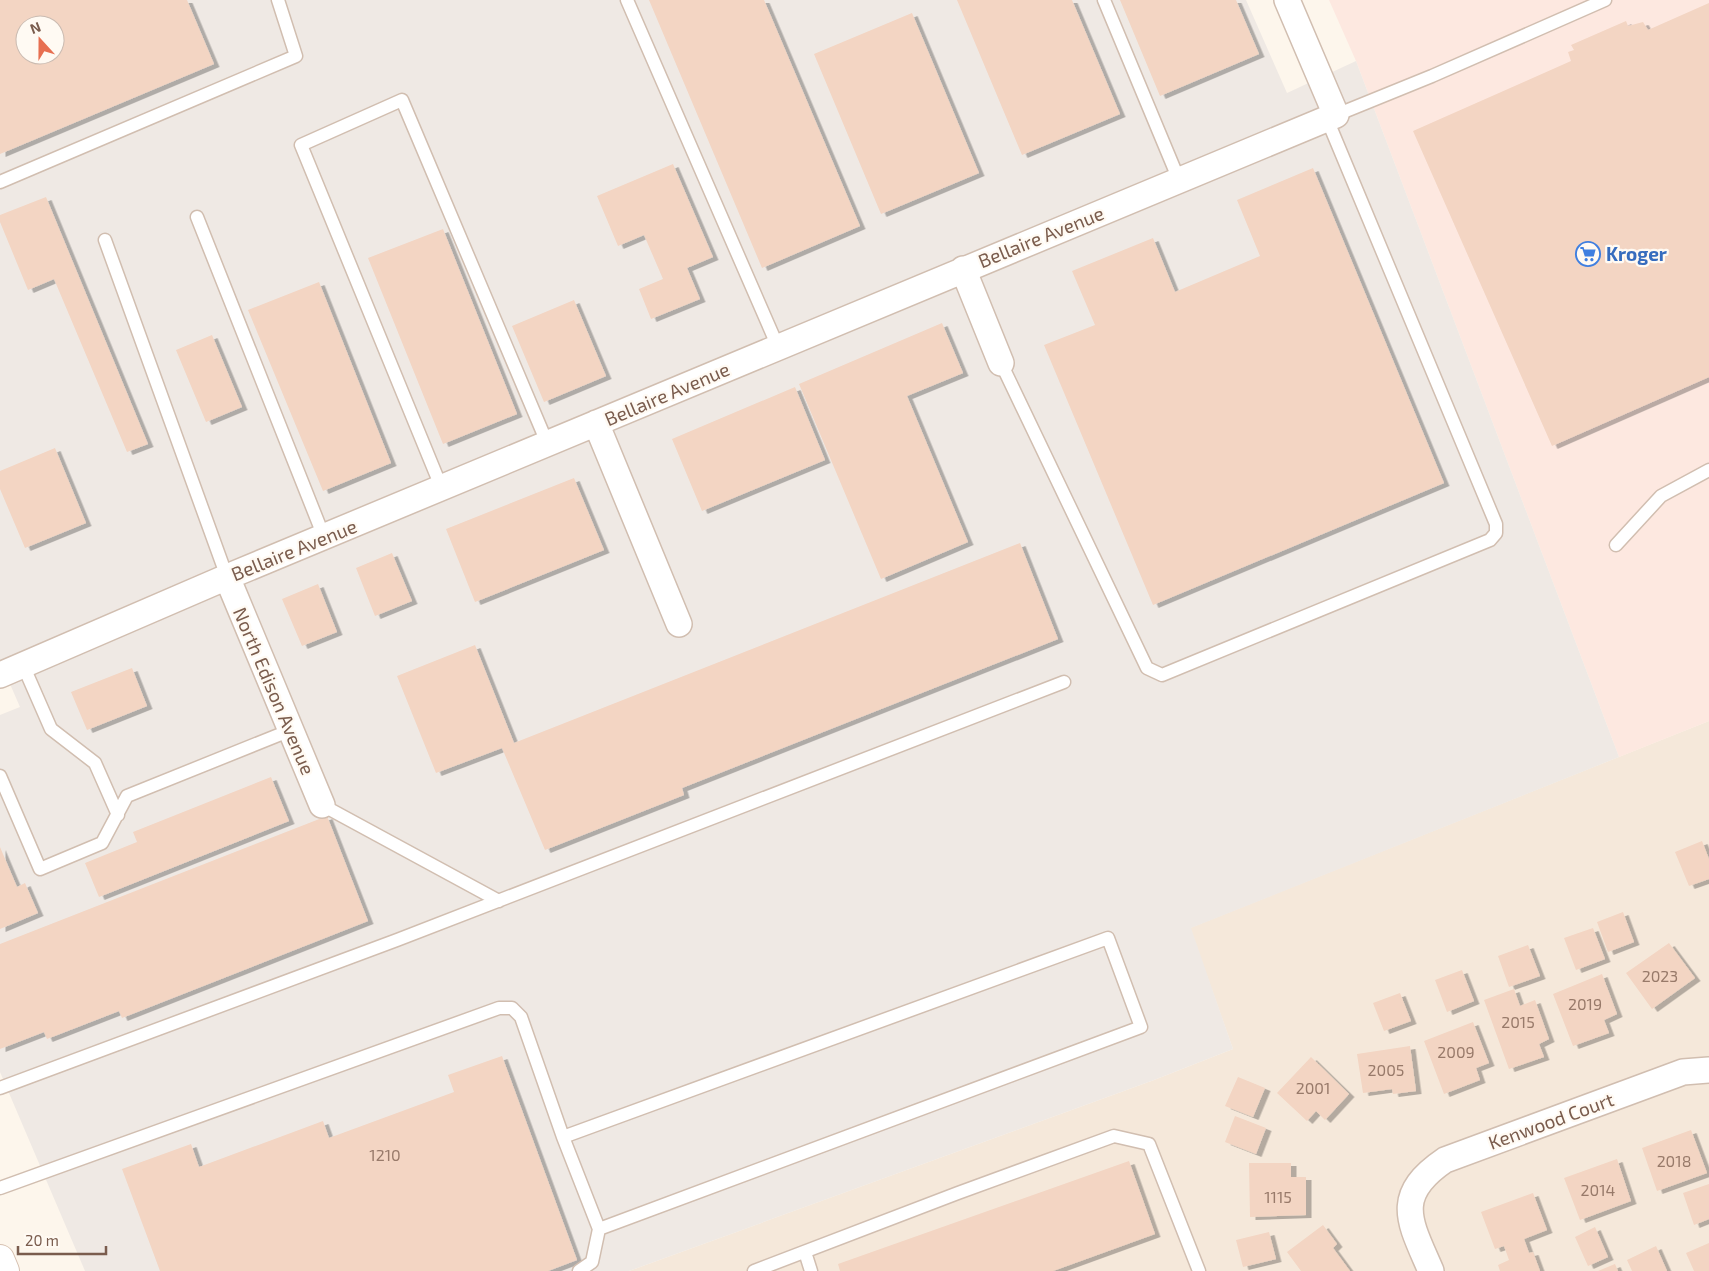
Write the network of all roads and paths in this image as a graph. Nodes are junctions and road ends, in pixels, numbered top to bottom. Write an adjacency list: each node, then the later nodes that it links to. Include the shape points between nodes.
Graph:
1 (278, 0): 8 (lane, via 296,56)
2 (627, 0): 12 (lane)
3 (1104, 0): 7 (lane)
4 (1287, 0): 6 (street)
5 (1605, 0): 6 (lane)
6 (1331, 117): 7 (street, Bellaire Avenue); 13 (lane, via 1496,524 1496,533 1490,540 1162,675 1154,673 1146,668)
7 (1179, 180): 11 (street, Bellaire Avenue)
8 (0, 182)
9 (197, 217): 18 (lane)
10 (105, 240): 20 (lane)
11 (963, 270): 12 (street, Bellaire Avenue); 13 (street)
12 (778, 347): 14 (street, Bellaire Avenue)
13 (1001, 363)
14 (596, 424): 15 (street, Bellaire Avenue); 21 (street)
15 (548, 445): 17 (street, Bellaire Avenue); 17 (lane, via 402,100 301,146)
16 (1709, 470): 19 (lane, via 1661,496)
17 (442, 489): 18 (street, Bellaire Avenue)
18 (324, 537): 20 (street, Bellaire Avenue)
19 (1616, 545)
20 (227, 577): 22 (street, Bellaire Avenue); 25 (street, North Edison Avenue)
21 (679, 624)
22 (23, 665): 23 (street, Bellaire Avenue); 28 (lane, via 51,729 95,763)
23 (0, 674)
24 (1064, 682): 29 (lane)
25 (291, 730): 27 (street, North Edison Avenue); 28 (lane, via 127,796)
26 (0, 776): 28 (lane, via 40,869 102,843)
27 (322, 805): 29 (lane)
28 (118, 815)
29 (499, 901): 31 (lane)
30 (1709, 1070): 42 (street, Kenwood Court, via 1683,1072 1445,1160 1429,1171 1418,1183 1410,1200 1412,1224)
31 (0, 1088)
32 (563, 1137): 33 (lane, via 520,1018 512,1008 499,1008); 34 (lane); 34 (lane, via 1108,938 1141,1027)
33 (0, 1188)
34 (598, 1229): 38 (lane, via 592,1262)
35 (805, 1252): 39 (lane); 40 (lane); 41 (lane, via 1114,1136 1149,1144)
36 (0, 1259): 37 (street)
37 (5, 1271)
38 (579, 1271)
39 (754, 1271)
40 (811, 1271)
41 (1200, 1271)
42 (1432, 1271)

